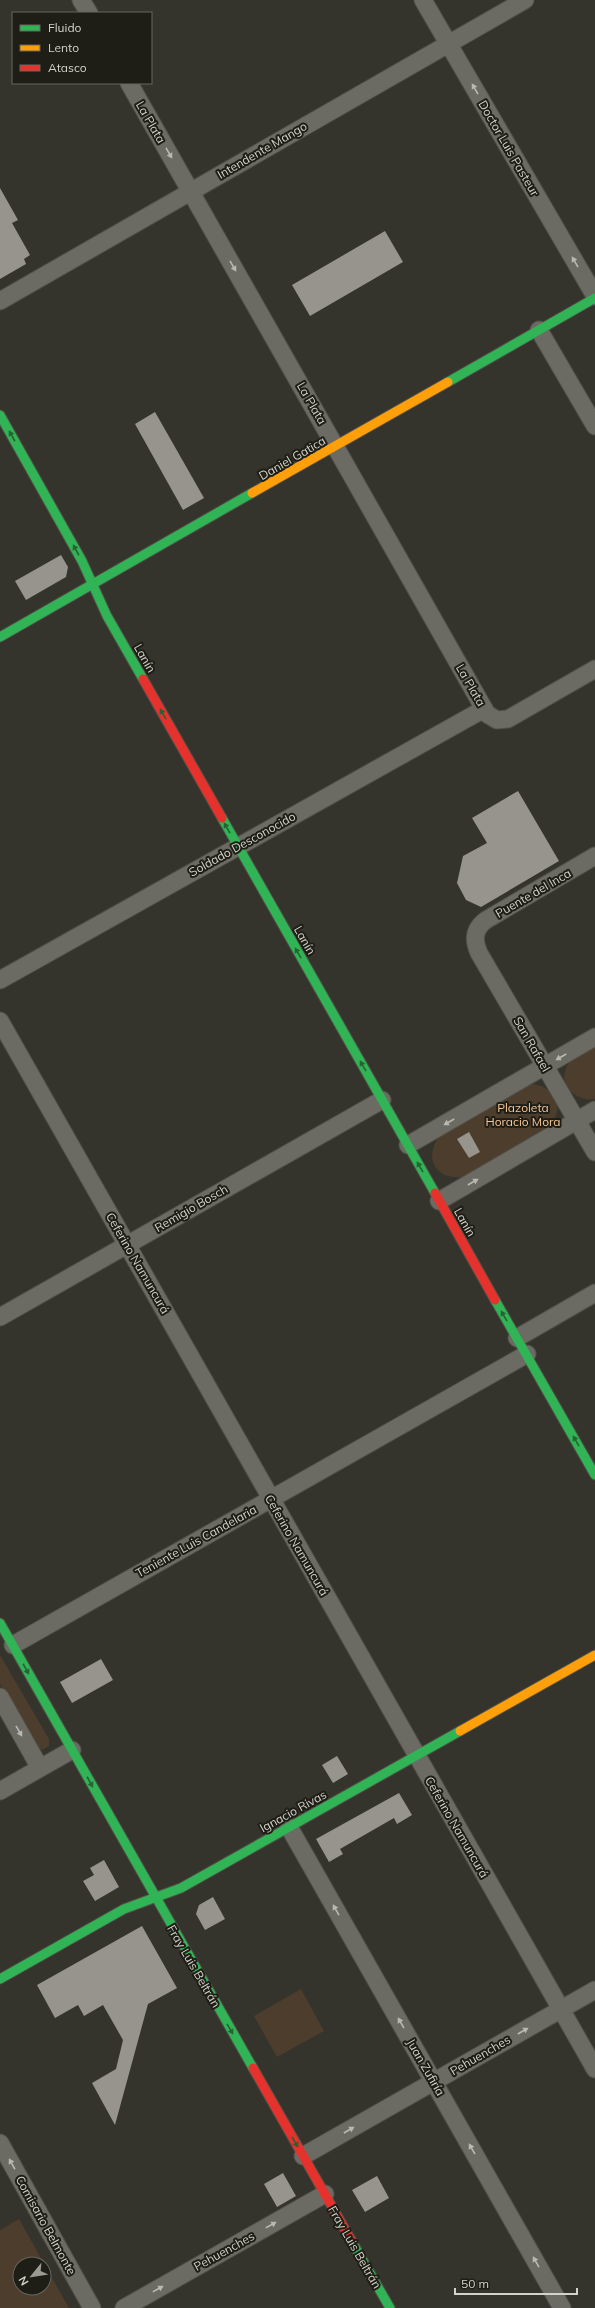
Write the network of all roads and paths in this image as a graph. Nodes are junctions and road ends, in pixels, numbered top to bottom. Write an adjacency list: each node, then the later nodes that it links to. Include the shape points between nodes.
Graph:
1 (81, 0): 4 (street)
2 (423, 0): 5 (street, Doctor Luis Pasteur)
3 (524, 0): 5 (street, Intendente Mango)
4 (88, 12)
5 (448, 44): 7 (street, Intendente Mango); 8 (street, Doctor Luis Pasteur, one-way to 5)
6 (130, 84): 7 (street, La Plata, one-way to 7)
7 (191, 192): 9 (street, Intendente Mango); 13 (street, La Plata, one-way to 13)
8 (595, 297): 10 (main road, Daniel Gatica)
9 (0, 301)
10 (539, 330): 12 (street); 13 (main road, Daniel Gatica)
11 (0, 415): 14 (main road, Lanín, one-way to 11)
12 (595, 426)
13 (336, 446): 14 (main road, Daniel Gatica); 17 (street, La Plata)
14 (93, 584): 15 (main road, Daniel Gatica); 18 (main road, Lanín, one-way to 14, via 105,612)
15 (0, 637)
16 (595, 670): 17 (street, La Plata, via 513,716 497,720)
17 (484, 708): 18 (street, Soldado Desconocido)
18 (238, 846): 21 (street, Soldado Desconocido); 25 (main road, Lanín, one-way to 18)
19 (595, 856): 20 (street, Puente del Inca, via 486,920)
20 (475, 934): 24 (street, San Rafael, via 479,953)
21 (0, 980)
22 (0, 1021): 31 (street, Ceferino Namuncurá)
23 (595, 1037): 24 (street, one-way to 24)
24 (545, 1066): 27 (street, San Rafael); 28 (street, one-way to 28)
25 (382, 1100): 28 (main road, Lanín); 31 (street, Remigio Bosch)
26 (595, 1110): 27 (street)
27 (577, 1121): 29 (street, San Rafael); 30 (street, one-way to 27)
28 (408, 1146): 30 (main road, Lanín, one-way to 28)
29 (595, 1152)
30 (440, 1201): 34 (main road, Lanín, one-way to 30)
31 (127, 1245): 33 (street, Remigio Bosch); 37 (street, Ceferino Namuncurá)
32 (595, 1293): 34 (street)
33 (0, 1317)
34 (517, 1338): 35 (main road, Lanín)
35 (526, 1354): 36 (main road, Lanín, one-way to 35); 37 (street, Teniente Luis Candelaria)
36 (595, 1475)
37 (271, 1499): 39 (street, Teniente Luis Candelaria); 43 (street, Ceferino Namuncurá)
38 (0, 1622): 39 (main road, Fray Luis Beltrán)
39 (12, 1645): 42 (main road, Fray Luis Beltrán, one-way to 42)
40 (595, 1655): 43 (main road, Ignacio Rivas)
41 (0, 1698): 44 (street, one-way to 44)
42 (72, 1750): 44 (street); 47 (main road, Fray Luis Beltrán, one-way to 47)
43 (417, 1755): 46 (main road, Ignacio Rivas); 50 (street, Ceferino Namuncurá)
44 (40, 1768): 45 (street)
45 (0, 1791)
46 (289, 1827): 47 (main road, Ignacio Rivas, via 181,1888); 52 (street, Juan Zufiría, one-way to 46)
47 (155, 1898): 48 (main road, Ignacio Rivas, via 124,1909); 54 (main road, Fray Luis Beltrán, one-way to 54)
48 (0, 1979)
49 (595, 1990): 50 (street, Pehuenches)
50 (561, 2009): 51 (street, Ceferino Namuncurá); 52 (street, Pehuenches, one-way to 50)
51 (595, 2069)
52 (434, 2082): 54 (street, Pehuenches, one-way to 52); 59 (street, Juan Zufiría, one-way to 52)
53 (0, 2142): 56 (street, Comisario Belmonte, one-way to 53)
54 (303, 2156): 55 (main road, Fray Luis Beltrán)
55 (325, 2194): 57 (street, Pehuenches, one-way to 55); 58 (main road, Fray Luis Beltrán)
56 (92, 2308)
57 (124, 2308)
58 (390, 2308)
59 (562, 2308)

